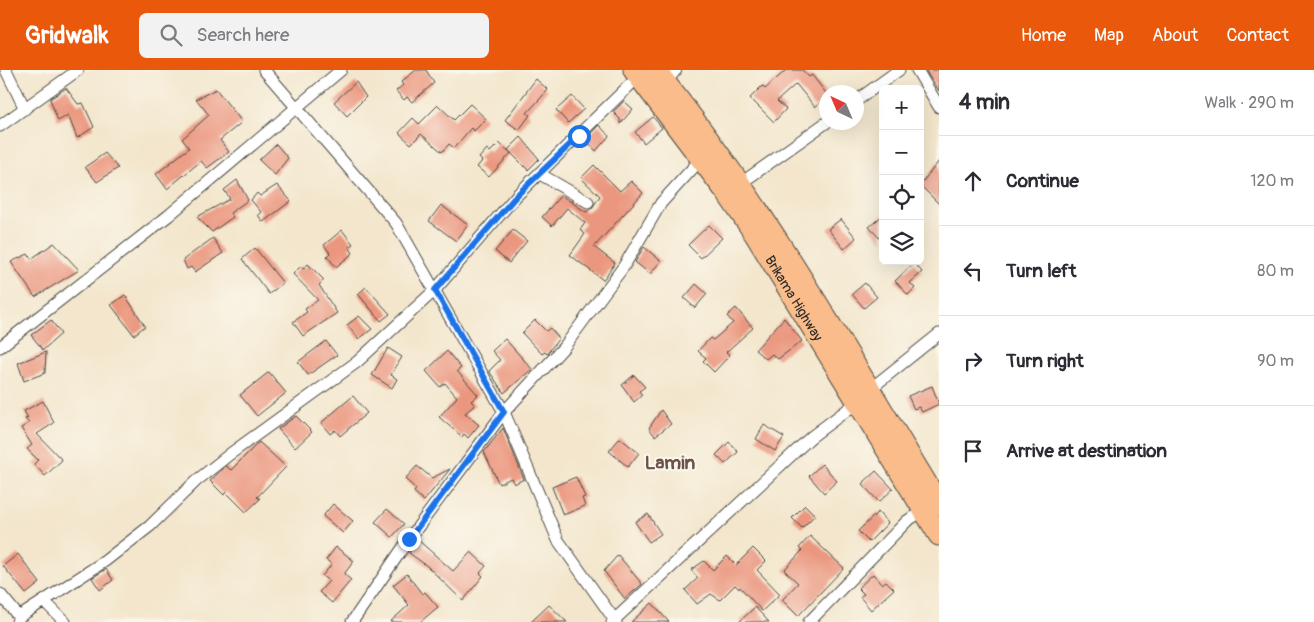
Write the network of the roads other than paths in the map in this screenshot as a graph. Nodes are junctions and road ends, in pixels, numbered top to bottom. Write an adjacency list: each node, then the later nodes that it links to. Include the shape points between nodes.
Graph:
1 (6, 70): 11 (street)
2 (78, 70): 11 (street)
3 (264, 70): 10 (street)
4 (341, 70): 10 (street)
5 (899, 70): 8 (street)
6 (917, 70): 9 (street)
7 (654, 74): 14 (highway, Brikama Highway); 15 (street); 16 (highway, Brikama Highway)
8 (864, 95)
9 (939, 107)
10 (296, 108): 18 (street, via 396,223); 20 (street, via 168,216)
11 (25, 109): 12 (street)
12 (0, 126)
13 (819, 128): 16 (street)
14 (702, 158): 16 (highway, Brikama Highway); 22 (street, via 661,203 624,266 564,347)
15 (540, 174): 17 (street); 18 (street, via 517,195)
16 (733, 188): 21 (highway, Brikama Highway, via 808,284)
17 (588, 202)
18 (435, 290): 22 (street); 26 (street, via 356,362 196,481 150,526 105,561)
19 (939, 334): 21 (street)
20 (0, 347)
21 (864, 396): 23 (highway, Brikama Highway); 28 (street, via 811,437)
22 (504, 412): 28 (street, via 558,540); 30 (street)
23 (932, 507): 24 (highway, Brikama Highway); 31 (street, via 906,521)
24 (939, 535)
25 (0, 594): 27 (street)
26 (44, 601): 27 (street); 29 (street)
27 (18, 619)
28 (614, 621)
29 (65, 622)
30 (352, 622)
31 (810, 622)

